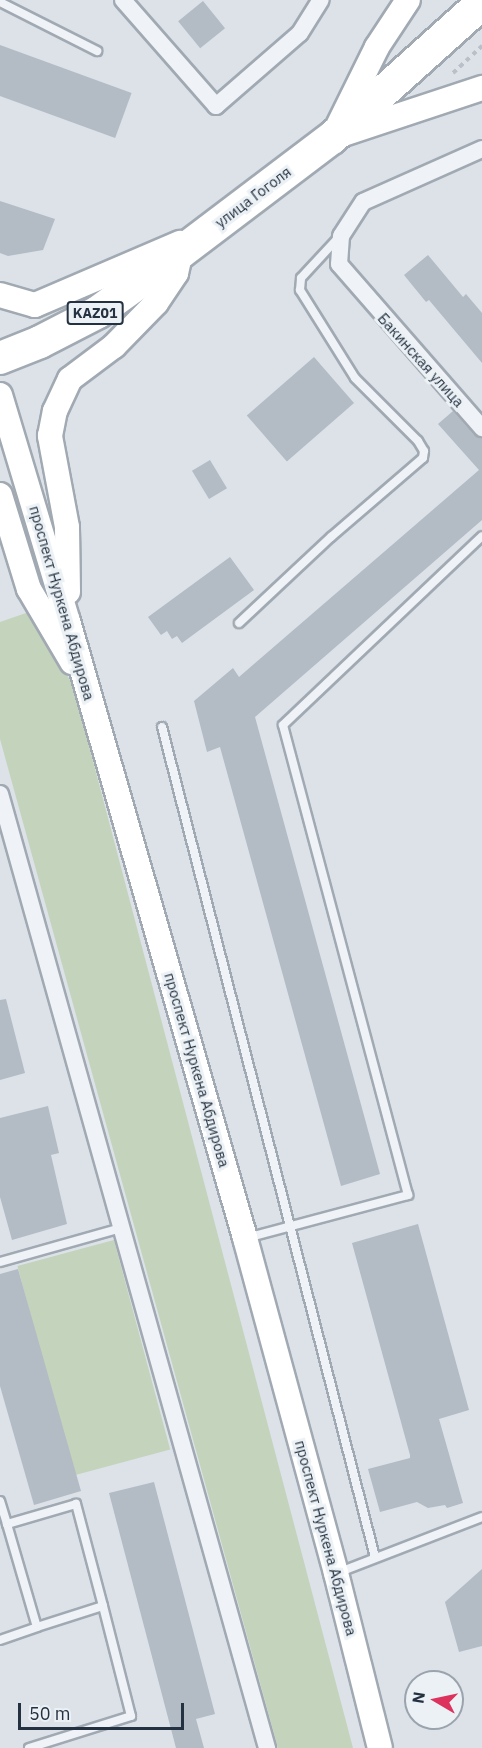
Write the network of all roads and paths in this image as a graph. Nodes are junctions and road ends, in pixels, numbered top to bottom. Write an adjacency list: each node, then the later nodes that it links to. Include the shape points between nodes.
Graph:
1 (123, 0): 2 (street, via 216,106 300,33)
2 (321, 0)
3 (408, 0): 8 (main road, via 377,47)
4 (0, 2): 6 (lane)
5 (482, 3): 8 (highway, улица Гоголя / KАZ01)
6 (97, 51)
7 (482, 88): 8 (main road)
8 (332, 138): 10 (highway, улица Гоголя / KАZ01)
9 (482, 149): 11 (street, via 363,202)
10 (207, 231): 12 (highway, улица Гоголя / KАZ01); 13 (main road, via 35,305)
11 (341, 236): 16 (street, Бакинская улица, via 339,264); 20 (lane, via 301,278 300,290 355,378 418,441 423,458)
12 (181, 252): 14 (highway, улица Гоголя / KАZ01, via 98,312); 19 (main road, via 176,273 156,303 114,346 70,379 55,411 50,436 67,527)
13 (0, 295)
14 (0, 358)
15 (0, 395): 19 (main road, проспект Нуркена Абдирова)
16 (482, 428)
17 (0, 495): 21 (main road, via 29,589)
18 (482, 536): 24 (lane, via 283,725 408,1195)
19 (68, 621): 21 (main road, проспект Нуркена Абдирова)
20 (239, 623)
21 (86, 682): 26 (main road, проспект Нуркена Абдирова)
22 (162, 727): 24 (lane)
23 (0, 794): 25 (street)
24 (290, 1226): 26 (lane); 31 (lane)
25 (121, 1228): 27 (lane); 37 (street)
26 (245, 1238): 32 (main road, проспект Нуркена Абдирова)
27 (0, 1262)
28 (0, 1501): 30 (lane)
29 (482, 1517): 31 (lane)
30 (6, 1524): 33 (lane, via 76,1504); 34 (lane)
31 (375, 1557): 32 (lane)
32 (336, 1573): 38 (main road, проспект Нуркена Абдирова)
33 (103, 1606): 34 (lane); 36 (lane, via 132,1716)
34 (37, 1627): 35 (lane)
35 (0, 1640)
36 (29, 1748)
37 (267, 1748)
38 (380, 1748)

